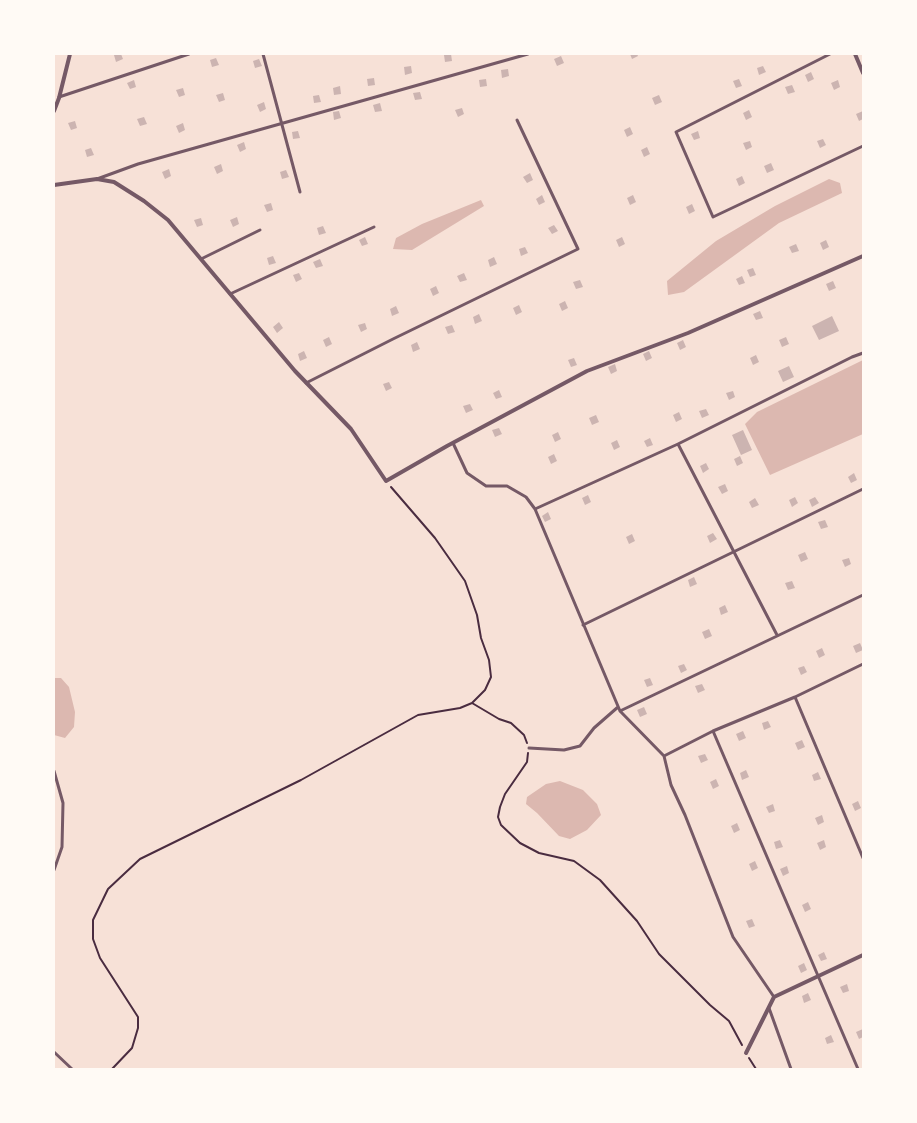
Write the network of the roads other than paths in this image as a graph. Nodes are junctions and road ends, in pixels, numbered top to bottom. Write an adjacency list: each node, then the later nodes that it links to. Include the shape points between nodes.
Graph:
1 (70, 54): 8 (street)
2 (189, 54): 8 (lane)
3 (263, 54): 11 (lane)
4 (528, 54): 11 (lane)
5 (830, 54): 12 (lane, via 676,132 713,217)
6 (855, 54): 7 (street)
7 (863, 73)
8 (59, 97): 9 (street)
9 (54, 111)
10 (517, 120): 22 (lane, via 578,249)
11 (281, 123): 13 (lane, via 138,164); 15 (lane)
12 (863, 146)
13 (97, 179): 14 (street); 19 (street, via 114,182 144,200 168,220)
14 (54, 185)
15 (300, 192)
16 (374, 226): 20 (lane)
17 (260, 230): 19 (lane)
18 (863, 256): 23 (street, via 688,333 587,371)
19 (201, 259): 20 (street)
20 (230, 294): 22 (street)
21 (863, 353): 24 (lane)
22 (306, 383): 23 (street, via 351,430 386,481)
23 (453, 442): 26 (lane, via 467,473 486,486 507,486 526,497)
24 (678, 444): 26 (lane); 27 (lane)
25 (863, 489): 27 (lane)
26 (535, 509): 29 (lane)
27 (733, 552): 29 (lane); 30 (lane)
28 (863, 595): 30 (lane)
29 (583, 625): 33 (lane)
30 (777, 635): 34 (lane)
31 (863, 664): 32 (lane)
32 (795, 697): 35 (lane); 39 (lane)
33 (618, 706): 34 (lane); 36 (lane, via 594,728 580,746 564,750)
34 (620, 711): 37 (lane)
35 (713, 731): 37 (lane); 42 (lane)
36 (528, 748)
37 (664, 756): 43 (lane, via 671,785 733,937)
38 (54, 771): 40 (lane, via 63,803 62,847)
39 (863, 858)
40 (54, 870)
41 (863, 955): 42 (street)
42 (818, 976): 43 (street); 49 (lane)
43 (774, 997): 44 (street)
44 (769, 1008): 46 (street); 48 (lane)
45 (54, 1052): 47 (lane)
46 (746, 1053)
47 (72, 1069)
48 (791, 1069)
49 (858, 1069)

